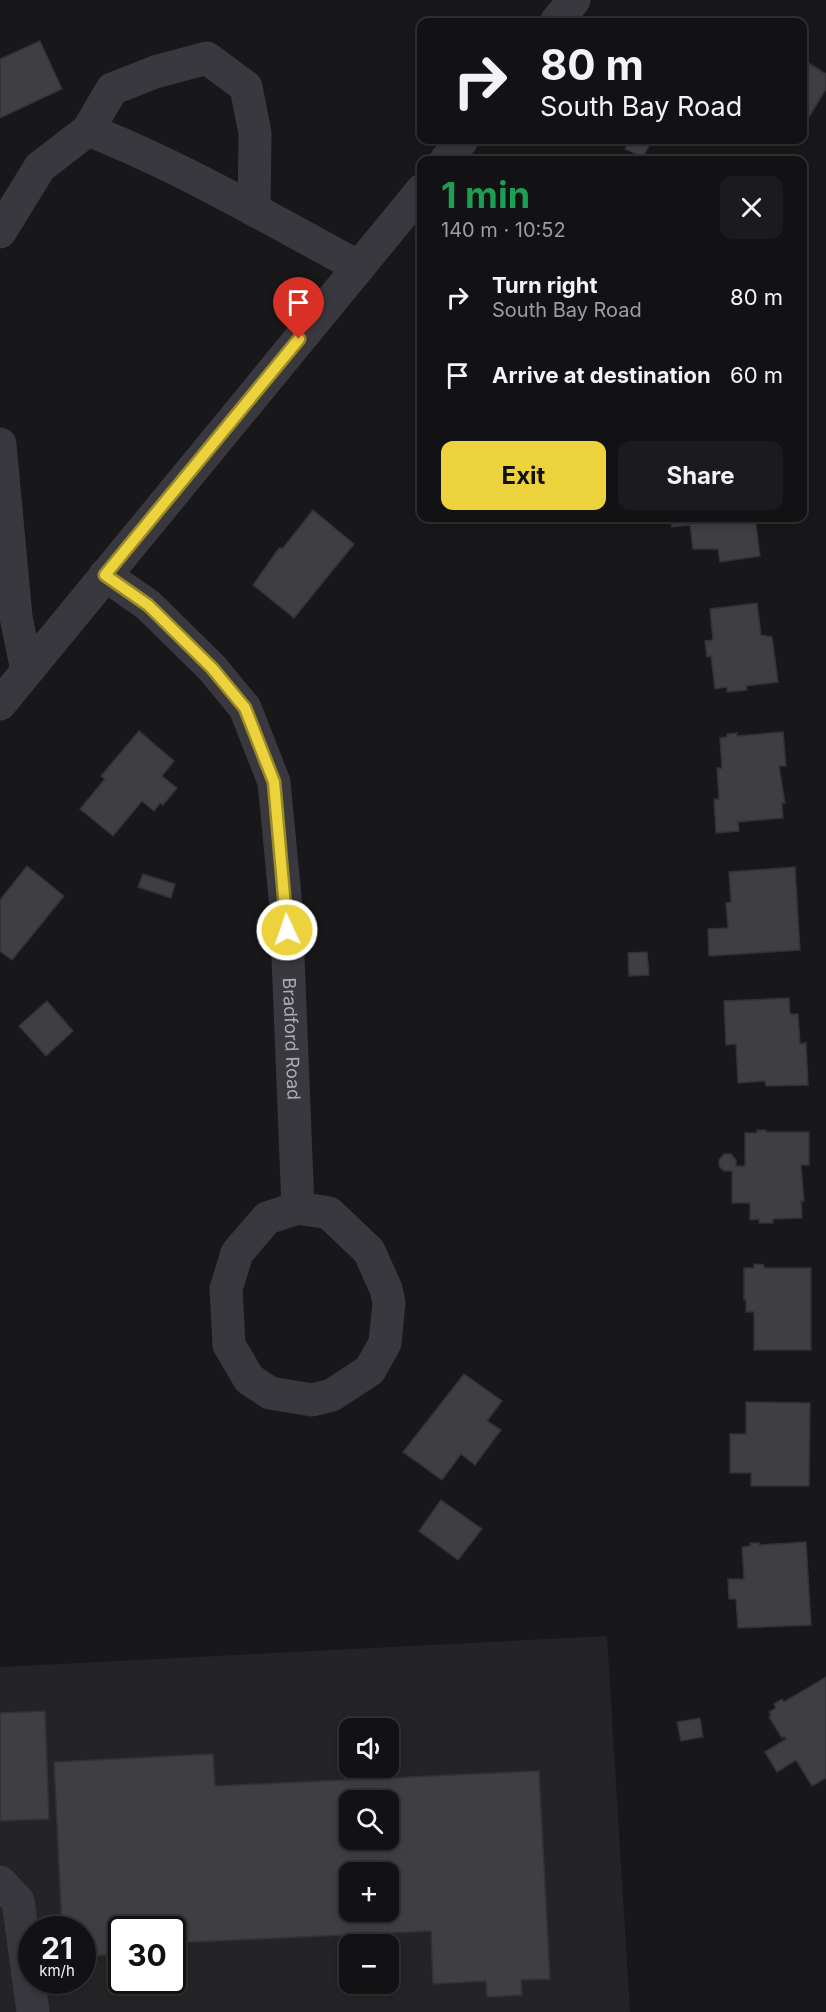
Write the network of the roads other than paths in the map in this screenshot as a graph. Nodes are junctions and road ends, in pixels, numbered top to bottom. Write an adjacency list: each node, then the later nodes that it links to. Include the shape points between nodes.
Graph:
1 (574, 0): 2 (street)
2 (559, 18)
3 (88, 130): 7 (street, via 131,147); 7 (street, via 112,89 207,58 246,87 255,133); 8 (street, via 40,167)
4 (459, 144): 5 (street)
5 (449, 156)
6 (417, 196): 9 (street)
7 (254, 210): 9 (street)
8 (0, 232)
9 (359, 267): 11 (street)
10 (0, 444): 12 (street, via 16,617)
11 (105, 575): 12 (street); 14 (street, Bradford Road, via 148,605 212,668 245,708 274,782 286,907)
12 (27, 671): 13 (street)
13 (0, 704)
14 (298, 1208): 14 (street, via 329,1213 369,1251 389,1303 385,1343 370,1370 332,1395 312,1400 270,1393 249,1379 229,1345 225,1290 237,1252 267,1218)
15 (0, 1882): 16 (street, via 18,1901)
16 (33, 2012)

